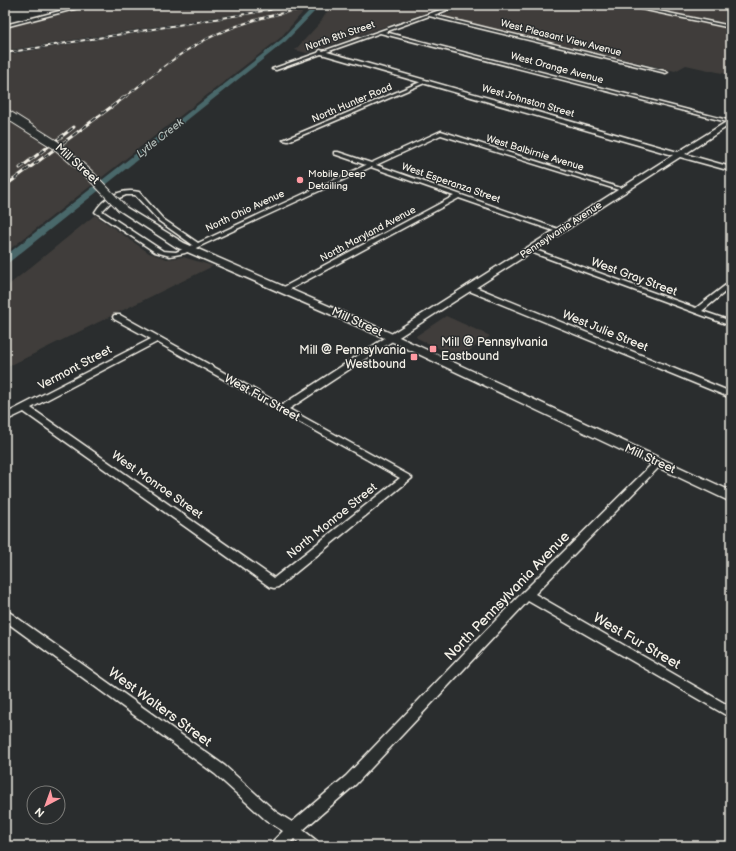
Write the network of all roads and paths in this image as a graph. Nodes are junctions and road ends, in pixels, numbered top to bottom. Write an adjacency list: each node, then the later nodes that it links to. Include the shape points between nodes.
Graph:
1 (88, 5): 5 (street)
2 (458, 5): 4 (street, North 8th Street)
3 (624, 5): 6 (street)
4 (429, 15): 7 (street, North 8th Street); 10 (street, West Pleasant View Avenue)
5 (5, 26)
6 (731, 26)
7 (380, 32): 8 (street, North 8th Street); 13 (street, West Orange Avenue)
8 (320, 52): 9 (street, North 8th Street); 11 (street, West Johnston Street)
9 (274, 69)
10 (666, 72)
11 (426, 82): 15 (street, North Hunter Road); 17 (street, West Johnston Street)
12 (5, 112): 23 (main road, Mill Street, bridge, via 56,145 122,208)
13 (730, 122): 17 (street, Pennsylvania Avenue)
14 (441, 133): 18 (street, North Ohio Avenue); 20 (street, West Balbirnie Avenue)
15 (286, 140)
16 (336, 153): 18 (street, West Esperanza Street)
17 (681, 154): 19 (street, West Johnston Street); 20 (street, Pennsylvania Avenue)
18 (370, 165): 21 (street, West Esperanza Street); 23 (street, North Ohio Avenue)
19 (731, 169)
20 (624, 190): 22 (street, Pennsylvania Avenue)
21 (459, 196): 22 (street, West Esperanza Street); 27 (street, North Maryland Avenue)
22 (559, 231): 24 (street, Pennsylvania Avenue)
23 (193, 247): 23 (street, North Ohio Avenue, via 178,254 162,253 98,212 104,204 123,193 137,193 161,220); 27 (main road, Mill Street)
24 (530, 250): 26 (street, Pennsylvania Avenue); 28 (street, West Gray Street)
25 (731, 282): 28 (street)
26 (470, 288): 31 (street, Pennsylvania Avenue); 33 (street, West Julie Street)
27 (285, 290): 31 (main road, Mill Street)
28 (697, 311): 30 (street, West Gray Street)
29 (117, 317): 32 (street, West Fur Street)
30 (731, 324)
31 (391, 338): 35 (street); 37 (main road, Mill Street)
32 (157, 339): 34 (street, Vermont Street); 35 (street, West Fur Street)
33 (731, 396)
34 (25, 408): 36 (street, Vermont Street); 40 (street, West Monroe Street)
35 (282, 409): 38 (street, West Fur Street)
36 (5, 418)
37 (658, 463): 39 (main road, Mill Street); 41 (street, North Pennsylvania Avenue)
38 (407, 478): 40 (street, North Monroe Street)
39 (731, 497)
40 (274, 584)
41 (527, 596): 43 (street, West Fur Street); 44 (street, North Pennsylvania Avenue, via 351,780)
42 (5, 615): 44 (street, West Walters Street, via 214,765 271,816)
43 (731, 714)
44 (293, 830): 45 (street, North Pennsylvania Avenue); 46 (street, West Walters Street)
45 (278, 846)
46 (312, 846)

